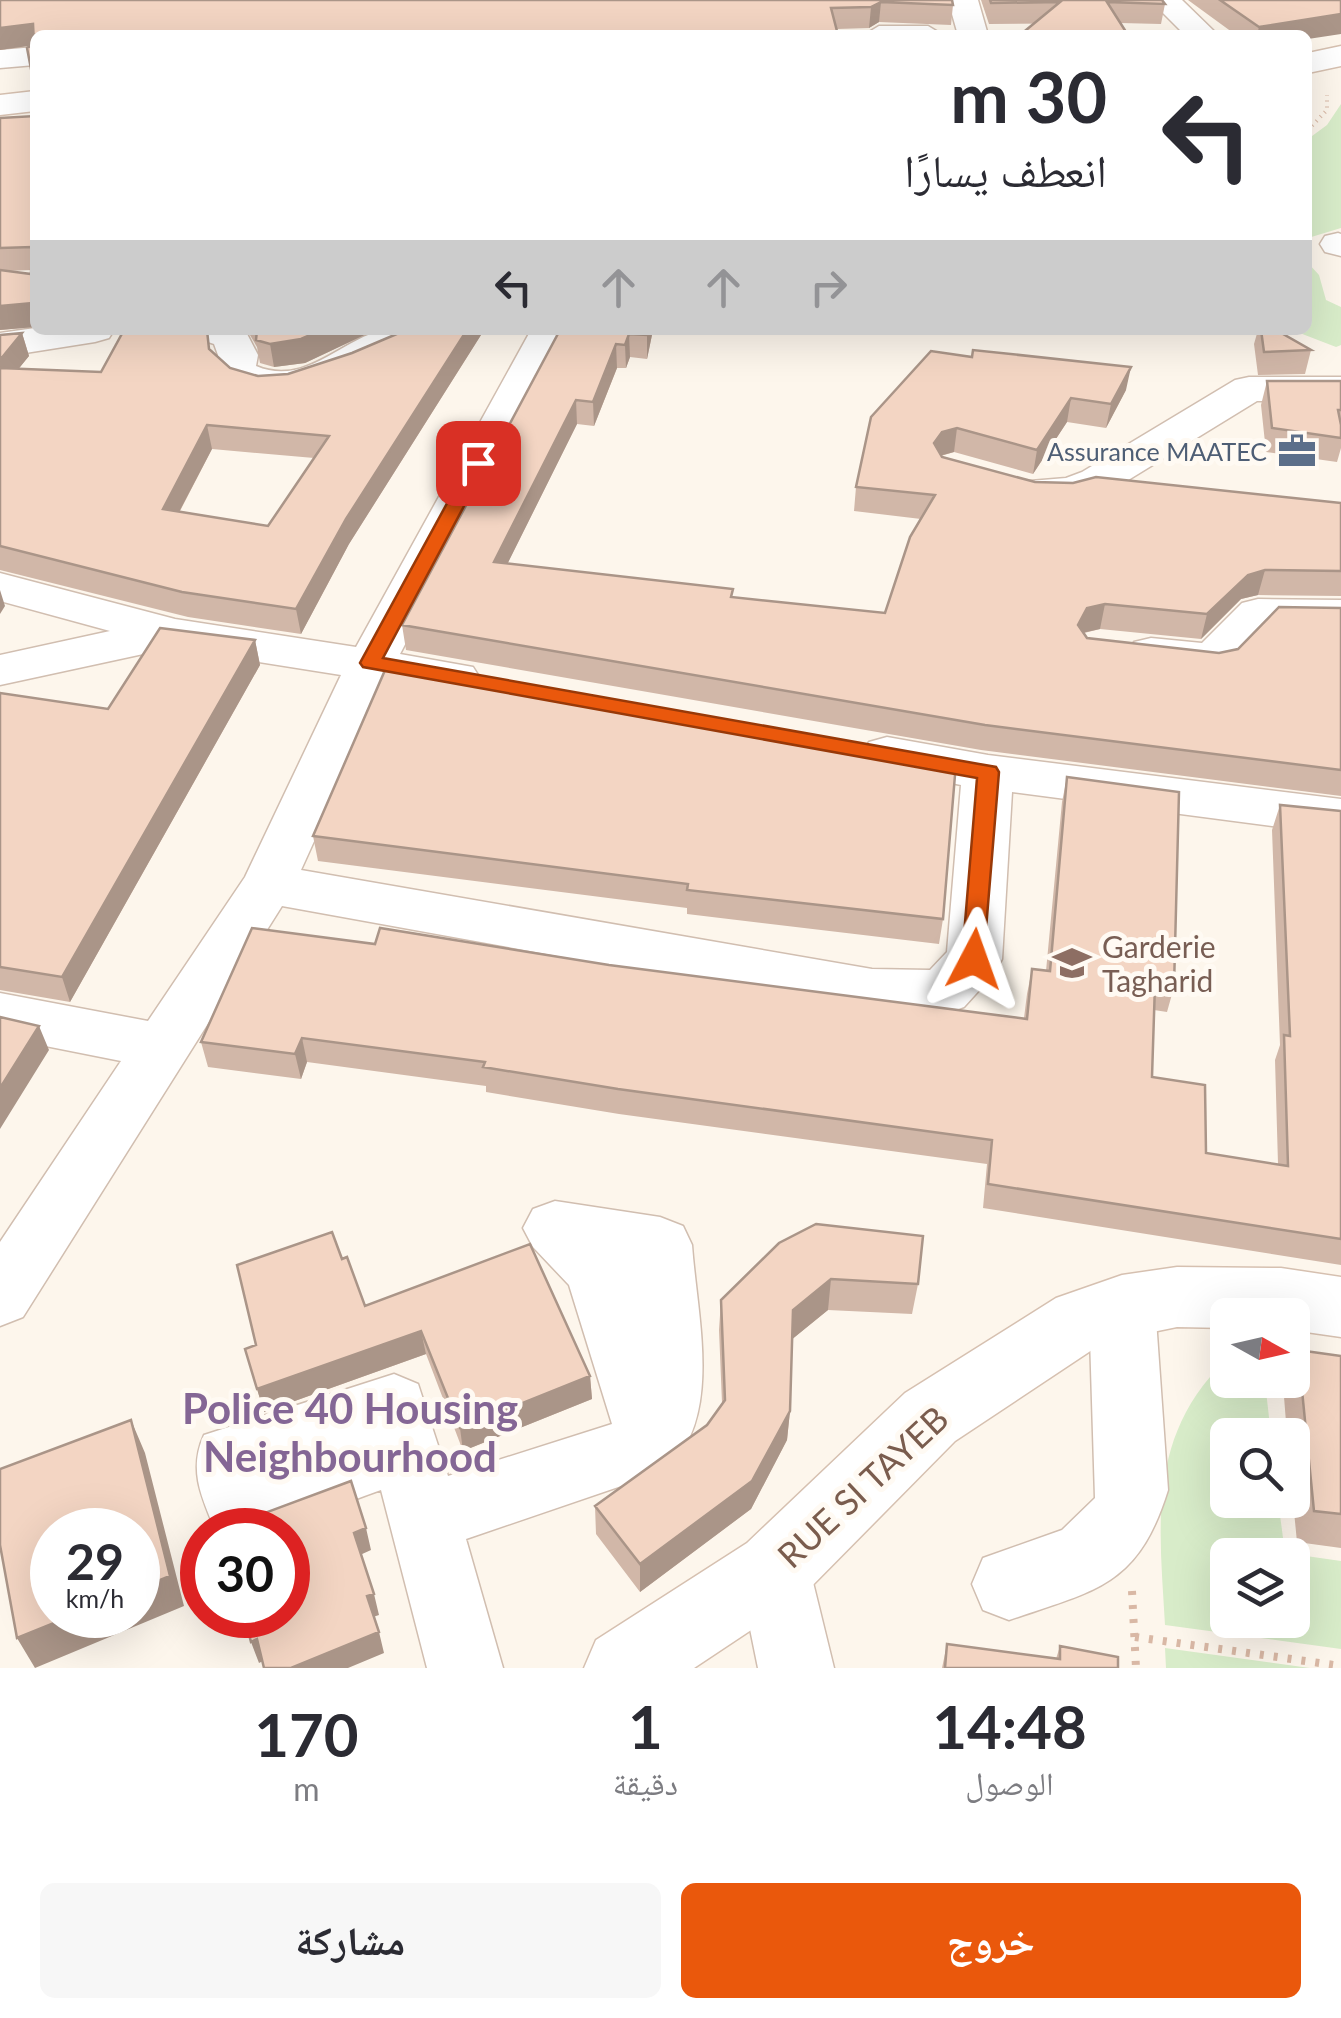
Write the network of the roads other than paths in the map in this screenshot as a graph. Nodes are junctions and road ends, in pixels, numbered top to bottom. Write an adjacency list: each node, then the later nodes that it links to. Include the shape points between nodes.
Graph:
1 (962, 0): 3 (street)
2 (1164, 0): 4 (street)
3 (972, 30)
4 (1197, 30)
5 (30, 56): 7 (street)
6 (1341, 56): 8 (main road)
7 (0, 59)
8 (1312, 62)
9 (30, 102): 10 (main road)
10 (0, 105)
11 (61, 335): 15 (street)
12 (227, 335): 13 (street, via 238,356 236,370 246,379 296,382 338,373)
13 (410, 335)
14 (547, 335): 22 (street)
15 (0, 344)
16 (1331, 368): 17 (street, via 1249,389 1072,491 1026,491)
17 (990, 480)
18 (0, 587): 20 (street)
19 (1341, 614): 21 (street, via 1258,613 1213,659)
20 (171, 633): 22 (street); 23 (street)
21 (1100, 648)
22 (371, 663): 24 (street); 28 (street)
23 (0, 670)
24 (506, 687)
25 (834, 745): 26 (street)
26 (988, 772): 27 (street); 28 (street, via 974,959 944,992 872,991)
27 (1341, 817)
28 (268, 884): 30 (street)
29 (0, 1015): 30 (street)
30 (166, 1046): 31 (street)
31 (0, 1297)
32 (1122, 1305): 33 (main road, RUE SI TAYEB, via 1226,1296); 37 (main road, RUE SI TAYEB, via 1044,1341 930,1417); 38 (street, via 1133,1490 1128,1510 1120,1529 1088,1556)
33 (1341, 1307)
34 (651, 1438): 36 (street, via 640,1448)
35 (406, 1449): 36 (street)
36 (425, 1518): 39 (street)
37 (774, 1570): 40 (main road, RUE SI TAYEB); 41 (street)
38 (1009, 1584)
39 (466, 1668)
40 (624, 1668)
41 (796, 1668)

